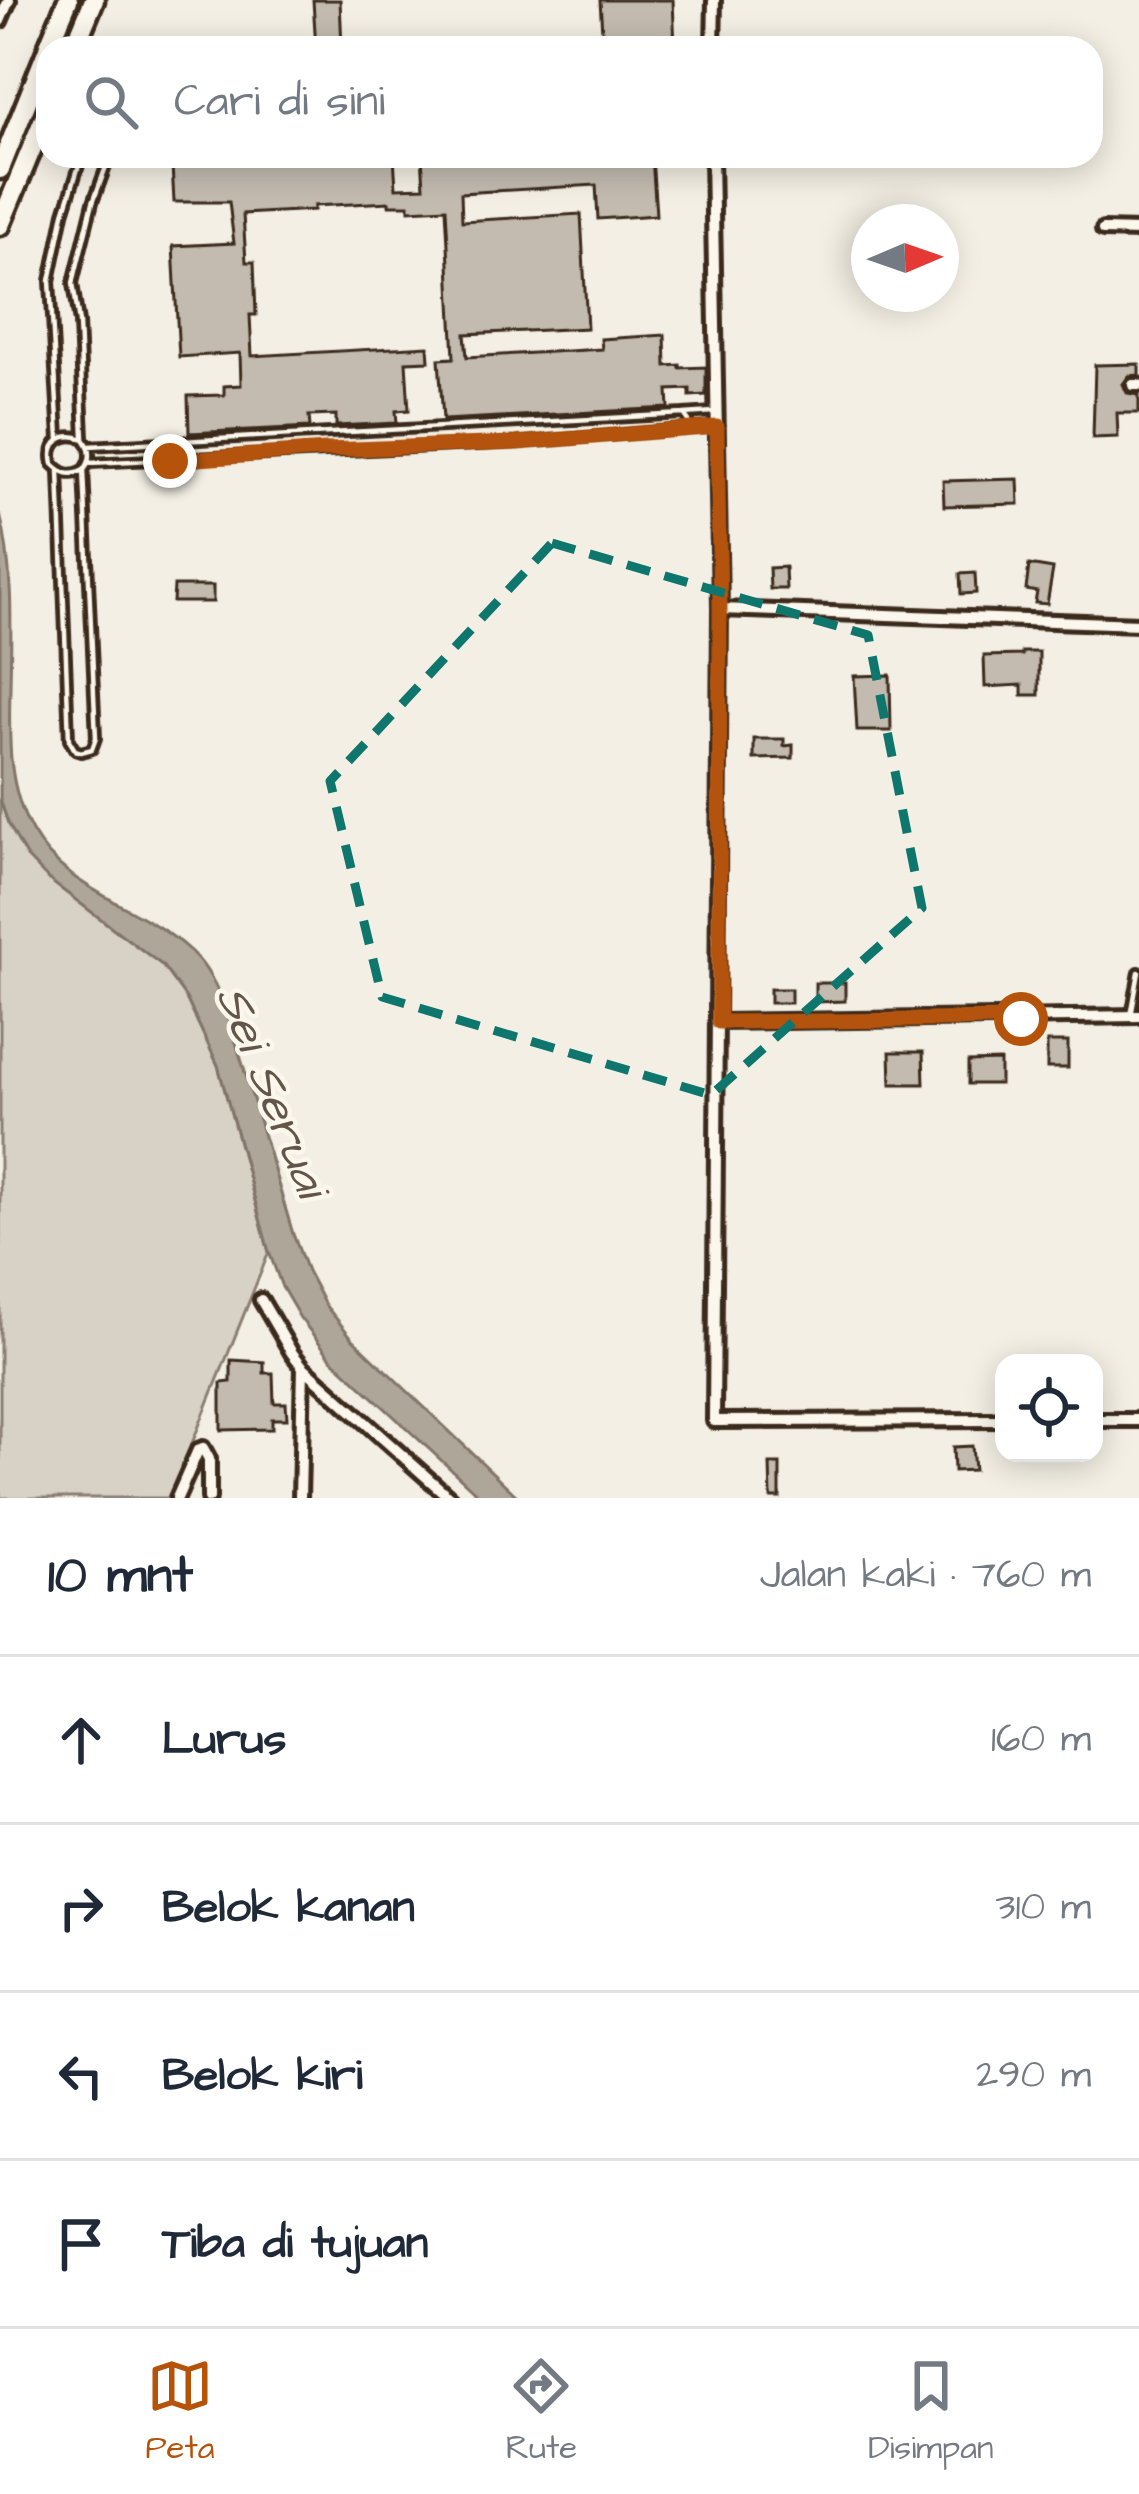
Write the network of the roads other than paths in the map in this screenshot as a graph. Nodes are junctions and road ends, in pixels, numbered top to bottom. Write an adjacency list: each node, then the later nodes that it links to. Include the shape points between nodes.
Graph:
1 (9, 0): 5 (street)
2 (68, 0): 6 (highway)
3 (94, 0): 7 (highway)
4 (714, 0): 8 (street)
5 (0, 21)
6 (53, 36)
7 (79, 36)
8 (713, 36)
9 (36, 78): 14 (highway)
10 (36, 138): 15 (highway)
11 (80, 168): 22 (lane, via 50,281)
12 (105, 168): 23 (lane, via 73,283)
13 (712, 168): 18 (street)
14 (0, 169)
15 (0, 225)
16 (1103, 230): 17 (street)
17 (1139, 231)
18 (716, 412): 19 (lane); 20 (street)
19 (684, 414): 21 (lane); 24 (lane)
20 (717, 427): 21 (lane); 28 (street)
21 (685, 430): 25 (lane)
22 (59, 439): 23 (lane); 26 (lane, via 52,455)
23 (84, 439): 24 (lane)
24 (89, 446): 25 (lane)
25 (90, 463): 27 (lane)
26 (59, 470): 27 (lane); 27 (lane, via 70,740 81,752 96,738)
27 (84, 470)
28 (720, 609): 29 (street); 32 (street)
29 (1139, 624)
30 (1139, 971): 31 (lane)
31 (1135, 1016): 32 (street)
32 (719, 1022): 35 (street, via 714,1421)
33 (261, 1300): 34 (street)
34 (303, 1367): 40 (street); 41 (street)
35 (995, 1420)
36 (1103, 1420): 37 (street)
37 (1139, 1420)
38 (176, 1498): 39 (street, via 201,1448 209,1460)
39 (209, 1498)
40 (300, 1498)
41 (450, 1498)

